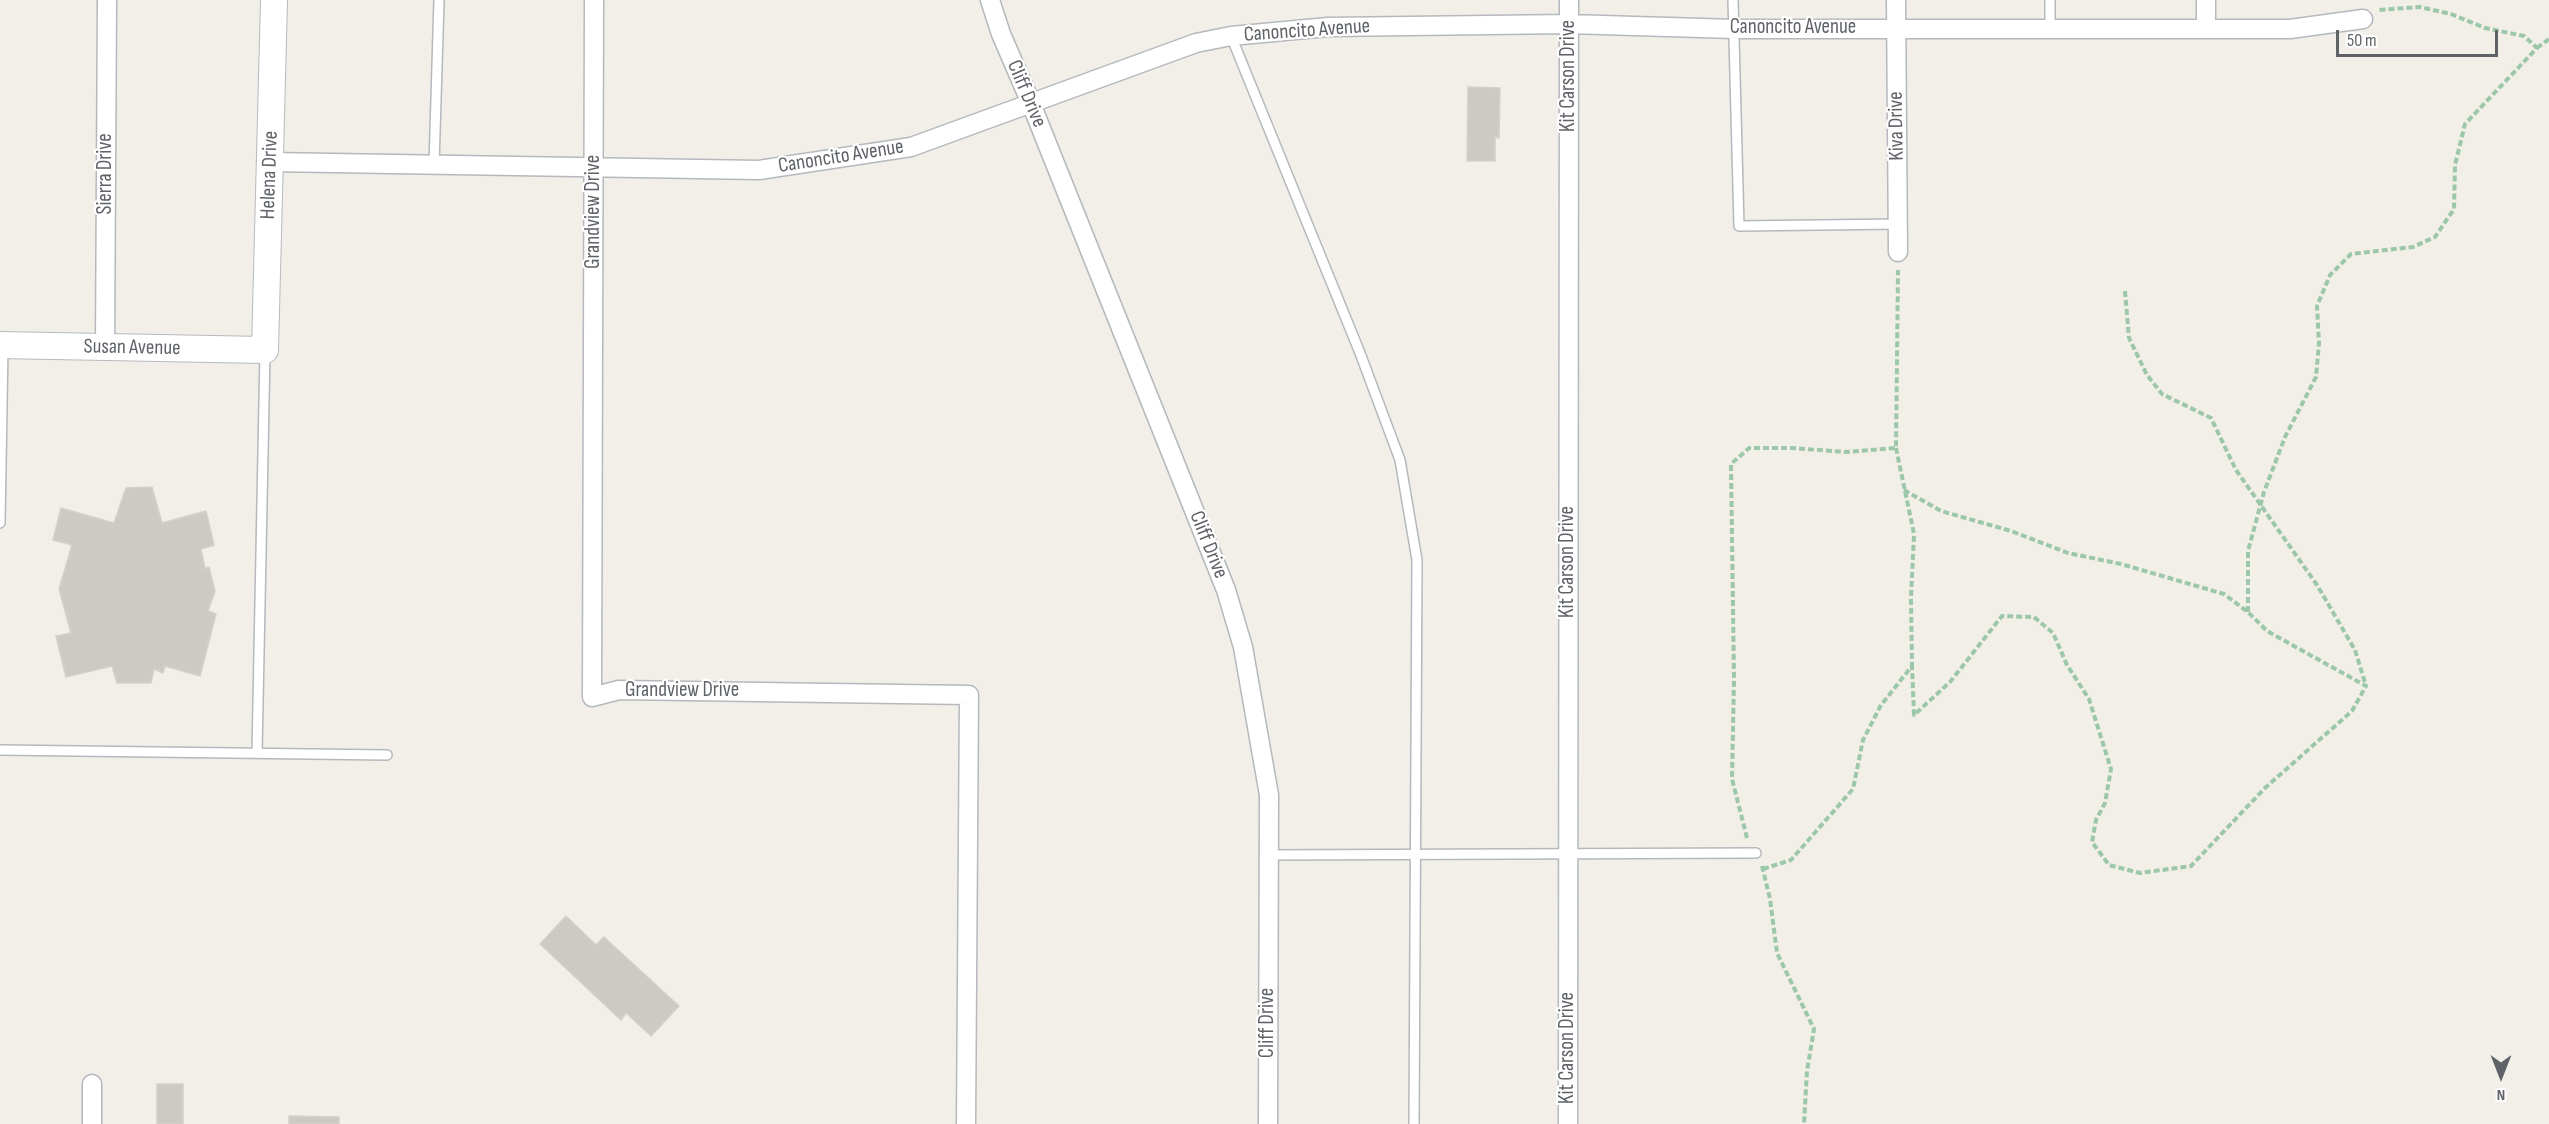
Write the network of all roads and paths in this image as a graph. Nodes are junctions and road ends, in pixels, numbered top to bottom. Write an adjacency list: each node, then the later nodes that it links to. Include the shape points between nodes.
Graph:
1 (108, 0): 28 (street, Sierra Drive)
2 (274, 0): 21 (main road, Helena Drive)
3 (439, 0): 22 (lane)
4 (594, 0): 23 (street, Grandview Drive)
5 (990, 0): 20 (street, Cliff Drive)
6 (1569, 0): 12 (street, Kit Carson Drive)
7 (1733, 0): 16 (lane)
8 (1896, 0): 15 (street, Kiva Drive)
9 (2050, 0): 13 (lane)
10 (2206, 0): 14 (street)
11 (2363, 20): 14 (street, Canoncito Avenue, via 2290,29); 19 (path, via 2371,11 2420,7 2524,36)
12 (1569, 24): 16 (street, Canoncito Avenue); 17 (street, Canoncito Avenue, via 1328,27); 40 (street, Kit Carson Drive)
13 (2050, 27): 14 (street, Canoncito Avenue); 15 (street, Canoncito Avenue)
14 (2206, 27)
15 (1896, 28): 16 (street, Canoncito Avenue); 24 (street, Kiva Drive)
16 (1734, 29): 24 (lane, via 1738,226)
17 (1231, 36): 20 (street, Canoncito Avenue, via 1196,43); 42 (lane, via 1400,460 1417,560)
18 (2549, 39): 19 (path)
19 (2537, 48): 32 (path, via 2465,124 2455,165 2454,209 2435,237 2413,247 2351,254 2330,275 2317,306 2316,377 2284,437)
20 (1030, 101): 23 (street, Canoncito Avenue, via 911,147 759,170); 43 (street, Cliff Drive, via 1226,590 1243,647 1258,726 1269,795)
21 (271, 162): 22 (street, Canoncito Avenue); 29 (main road, Helena Drive)
22 (434, 165): 23 (street, Canoncito Avenue)
23 (594, 169): 47 (street, Grandview Drive, via 592,697 619,690 969,695)
24 (1898, 224): 25 (street, Kiva Drive)
25 (1899, 252): 30 (path)
26 (2126, 291): 32 (path, via 2129,338 2147,375 2162,394 2211,418 2236,470)
27 (2, 345): 28 (main road, Susan Avenue); 33 (lane)
28 (105, 349): 29 (main road, Susan Avenue)
29 (265, 350): 38 (lane)
30 (1896, 448): 31 (path); 41 (path, via 1846,452 1749,448 1731,464 1732,778 1745,835)
31 (1904, 490): 34 (path, via 1941,511 2068,553 2224,594); 35 (path, via 1914,534)
32 (2261, 504): 34 (path, via 2248,551); 36 (path, via 2317,585 2355,650)
33 (0, 523)
34 (2248, 612): 36 (path, via 2267,631)
35 (1912, 666): 36 (path, via 1914,715 1950,682 2002,616 2034,617 2054,633 2067,665 2089,699 2111,769 2092,842 2109,865 2140,873 2191,866 2265,788 2352,711); 44 (path, via 1881,705 1863,740 1853,789 1791,860)
36 (2366, 686)
37 (0, 750): 38 (lane)
38 (257, 753): 39 (lane)
39 (387, 755)
40 (1568, 853): 41 (lane); 42 (lane); 50 (street, Kit Carson Drive)
41 (1756, 853): 44 (path)
42 (1414, 854): 43 (lane); 49 (lane)
43 (1269, 855): 48 (street, Cliff Drive)
44 (1763, 869): 51 (path, via 1777,953 1814,1029)
45 (92, 1084): 46 (street)
46 (92, 1124)
47 (966, 1124)
48 (1268, 1124)
49 (1414, 1124)
50 (1568, 1124)
51 (1804, 1124)

